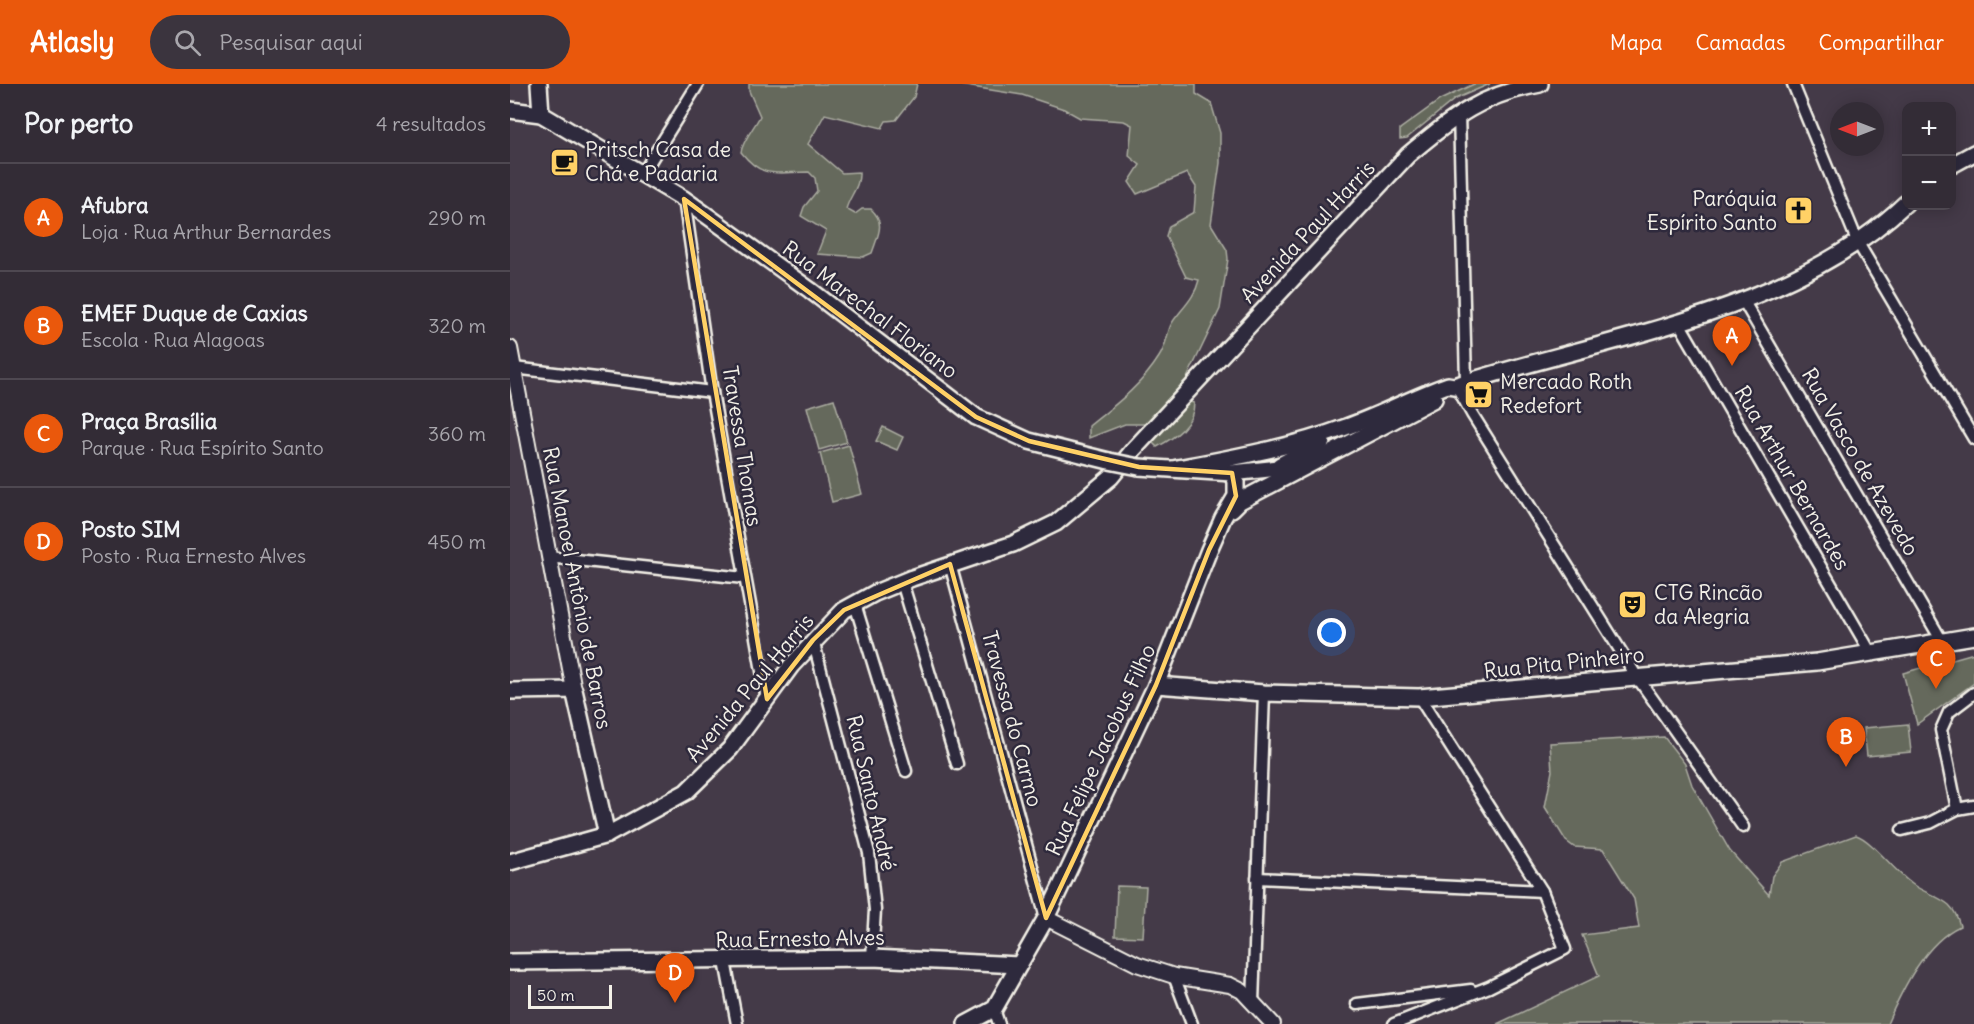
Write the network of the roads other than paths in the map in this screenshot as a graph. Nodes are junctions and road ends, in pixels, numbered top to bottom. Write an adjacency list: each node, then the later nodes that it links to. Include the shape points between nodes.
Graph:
1 (539, 84): 7 (main road)
2 (698, 84): 10 (street)
3 (1540, 84): 6 (main road, Avenida Paul Harris, via 1512,89)
4 (1793, 84): 13 (street)
5 (510, 110): 7 (main road, Rua Marechal Floriano)
6 (1459, 113): 18 (street); 31 (main road, Avenida Paul Harris, via 1408,155 1111,477 1049,527 1013,544)
7 (541, 114): 10 (main road, Rua Marechal Floriano)
8 (1974, 153): 9 (main road)
9 (1956, 163)
10 (643, 173): 11 (main road, Rua Marechal Floriano)
11 (684, 199): 19 (street, Travessa Thomas); 25 (main road, Rua Marechal Floriano, bridge, via 976,417 1029,441 1090,458)
12 (1902, 206): 13 (main road)
13 (1858, 243): 14 (main road, via 1827,263); 23 (street)
14 (1743, 300): 15 (main road); 37 (street, Rua Vasco de Azevedo)
15 (1678, 321): 18 (main road); 38 (street, Rua Arthur Bernardes)
16 (510, 348): 17 (street, Rua Manoel Antônio de Barros)
17 (514, 369): 19 (street); 22 (street, Rua Manoel Antônio de Barros)
18 (1459, 384): 20 (main road, via 1437,398); 39 (street, via 1472,414)
19 (712, 392): 32 (street, Travessa Thomas)
20 (1376, 421): 21 (main road); 24 (main road)
21 (1347, 427): 25 (main road, via 1274,449); 26 (main road)
22 (517, 428): 30 (street, Rua Manoel Antônio de Barros)
23 (1974, 439)
24 (1309, 464): 26 (main road, Rua Marechal Floriano); 29 (main road, via 1240,501)
25 (1173, 469): 27 (main road, Rua Marechal Floriano)
26 (1270, 470): 27 (main road, Rua Marechal Floriano); 28 (main road)
27 (1232, 473): 28 (main road)
28 (1236, 496): 29 (main road, Rua Felipe Jacobus Filho)
29 (1223, 518): 40 (main road, Rua Felipe Jacobus Filho)
30 (548, 557): 32 (street); 41 (street, Rua Manoel Antônio de Barros)
31 (950, 564): 33 (main road, Avenida Paul Harris); 57 (street, Travessa do Carmo)
32 (744, 578): 46 (street, Travessa Thomas)
33 (902, 582): 34 (main road, Avenida Paul Harris); 47 (street)
34 (855, 604): 36 (main road, Avenida Paul Harris); 48 (street)
35 (1974, 636): 37 (main road, Rua Pita Pinheiro)
36 (813, 640): 46 (main road, Avenida Paul Harris); 58 (street, Rua Santo André, via 869,853 875,910)
37 (1943, 643): 38 (main road, Rua Pita Pinheiro)
38 (1872, 655): 39 (main road, Rua Pita Pinheiro)
39 (1637, 677): 45 (main road, Rua Pita Pinheiro); 51 (street)
40 (1156, 685): 43 (main road, Rua Pita Pinheiro); 57 (main road, Rua Felipe Jacobus Filho)
41 (574, 690): 42 (main road); 53 (main road, Rua Manoel Antônio de Barros)
42 (510, 691)
43 (1264, 693): 45 (main road, Rua Pita Pinheiro); 55 (street)
44 (1974, 693): 50 (street, via 1949,712 1941,730)
45 (1419, 697): 56 (street)
46 (767, 699): 53 (main road, Avenida Paul Harris, via 730,749 698,783)
47 (957, 764)
48 (906, 771)
49 (1974, 806): 50 (street)
50 (1957, 809): 52 (street, via 1930,823)
51 (1743, 827)
52 (1902, 830)
53 (607, 835): 54 (main road, Avenida Paul Harris)
54 (510, 862)
55 (1257, 878): 56 (street); 64 (street)
56 (1542, 891): 63 (street, via 1564,944 1563,952)
57 (1046, 918): 61 (main road, Rua Felipe Jacobus Filho); 62 (street, via 1111,953)
58 (872, 958): 59 (main road, Rua Ernesto Alves); 61 (main road, Rua Ernesto Alves)
59 (725, 960): 60 (main road, Rua Ernesto Alves); 67 (street)
60 (510, 962)
61 (1019, 964): 66 (main road, Rua Felipe Jacobus Filho)
62 (1174, 976): 64 (street, via 1230,985); 70 (street)
63 (1489, 987): 65 (street); 72 (street)
64 (1252, 1003): 71 (street)
65 (1357, 1004)
66 (994, 1009): 68 (main road); 69 (street)
67 (737, 1024)
68 (966, 1024)
69 (999, 1024)
70 (1192, 1024)
71 (1273, 1024)
72 (1394, 1024)

